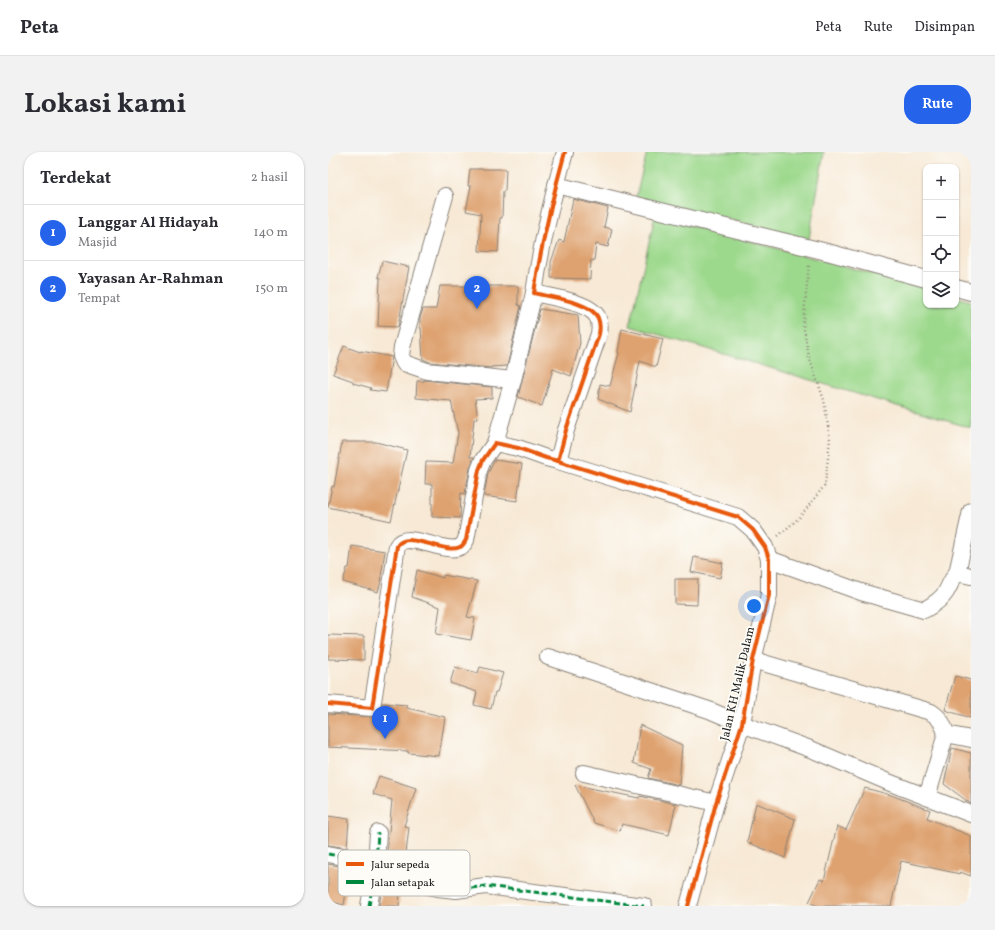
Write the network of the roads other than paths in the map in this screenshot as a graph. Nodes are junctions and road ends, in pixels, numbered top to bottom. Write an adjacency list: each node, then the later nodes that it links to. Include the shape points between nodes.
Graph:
1 (565, 152): 2 (street)
2 (556, 185): 4 (street); 7 (street)
3 (445, 196): 8 (street, via 401,356 404,363 427,371)
4 (923, 278)
5 (959, 289): 6 (street)
6 (971, 292)
7 (534, 293): 8 (street); 10 (street, via 577,302 598,317 600,327 600,334 566,430)
8 (513, 380): 9 (street)
9 (495, 443): 10 (street); 16 (street, via 479,470 466,540 462,546 454,549 407,540 397,546 372,708)
10 (558, 461): 12 (street, via 738,517 754,530)
11 (971, 511): 13 (street)
12 (767, 553): 13 (street, via 861,592 924,610 936,604 946,592 953,577); 15 (street, Jalan KH Malik Dalam, via 769,595)
13 (964, 574)
14 (548, 657): 17 (street, via 709,710)
15 (753, 660): 17 (street, Jalan KH Malik Dalam); 18 (street, via 931,712 942,721)
16 (328, 704)
17 (742, 724): 21 (street); 22 (street, Jalan KH Malik Dalam)
18 (946, 734): 19 (street); 21 (street)
19 (971, 738)
20 (584, 773): 22 (street)
21 (927, 797): 23 (street)
22 (716, 803): 32 (street, Jalan KH Malik Dalam)
23 (971, 814)
24 (378, 834): 25 (street)
25 (377, 850)
26 (328, 854): 27 (street)
27 (338, 857)
28 (470, 888): 31 (street, via 486,886)
29 (371, 896): 30 (street)
30 (369, 906)
31 (644, 906)
32 (688, 906)

